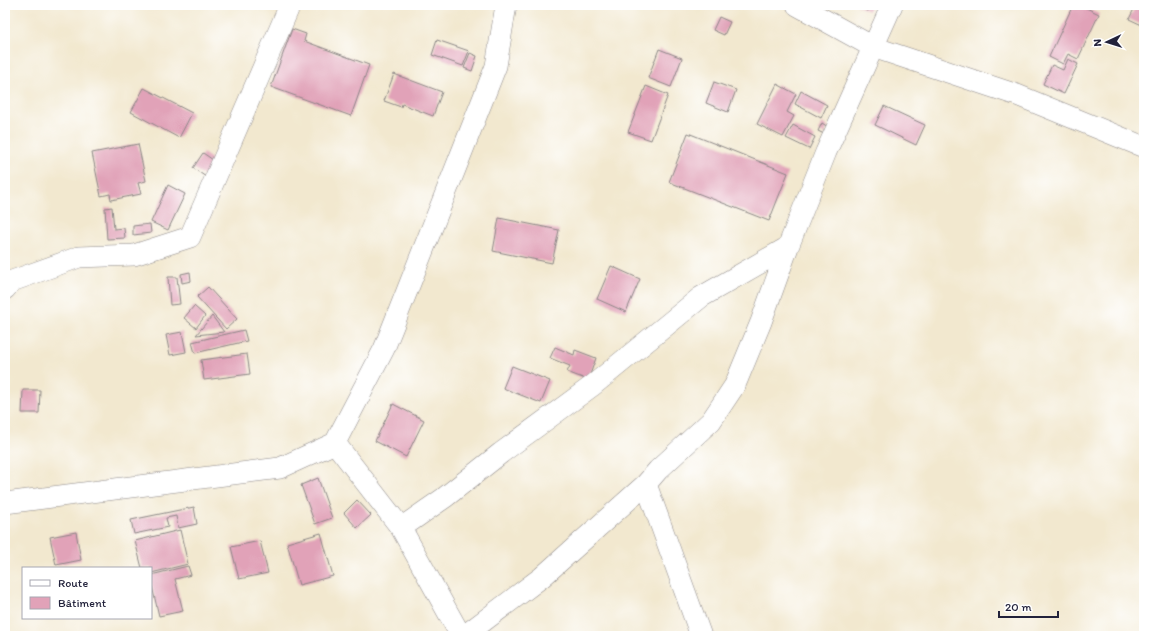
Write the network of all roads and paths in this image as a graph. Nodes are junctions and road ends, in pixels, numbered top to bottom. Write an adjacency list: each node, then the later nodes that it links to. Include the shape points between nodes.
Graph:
1 (290, 5): 8 (street, via 190,237 134,255 79,257 12,281)
2 (506, 5): 9 (street, via 496,66 384,349)
3 (797, 5): 5 (street)
4 (892, 5): 5 (street)
5 (873, 47): 6 (street, via 1017,95); 7 (street, via 826,152)
6 (1144, 147)
7 (788, 247): 10 (street, via 735,385 711,421); 12 (street, via 701,297 592,386)
8 (5, 289)
9 (335, 443): 11 (street, via 280,468); 12 (street)
10 (646, 484): 14 (street, via 542,577); 15 (street)
11 (5, 503)
12 (401, 528): 13 (street)
13 (461, 636)
14 (464, 636)
15 (700, 636)

